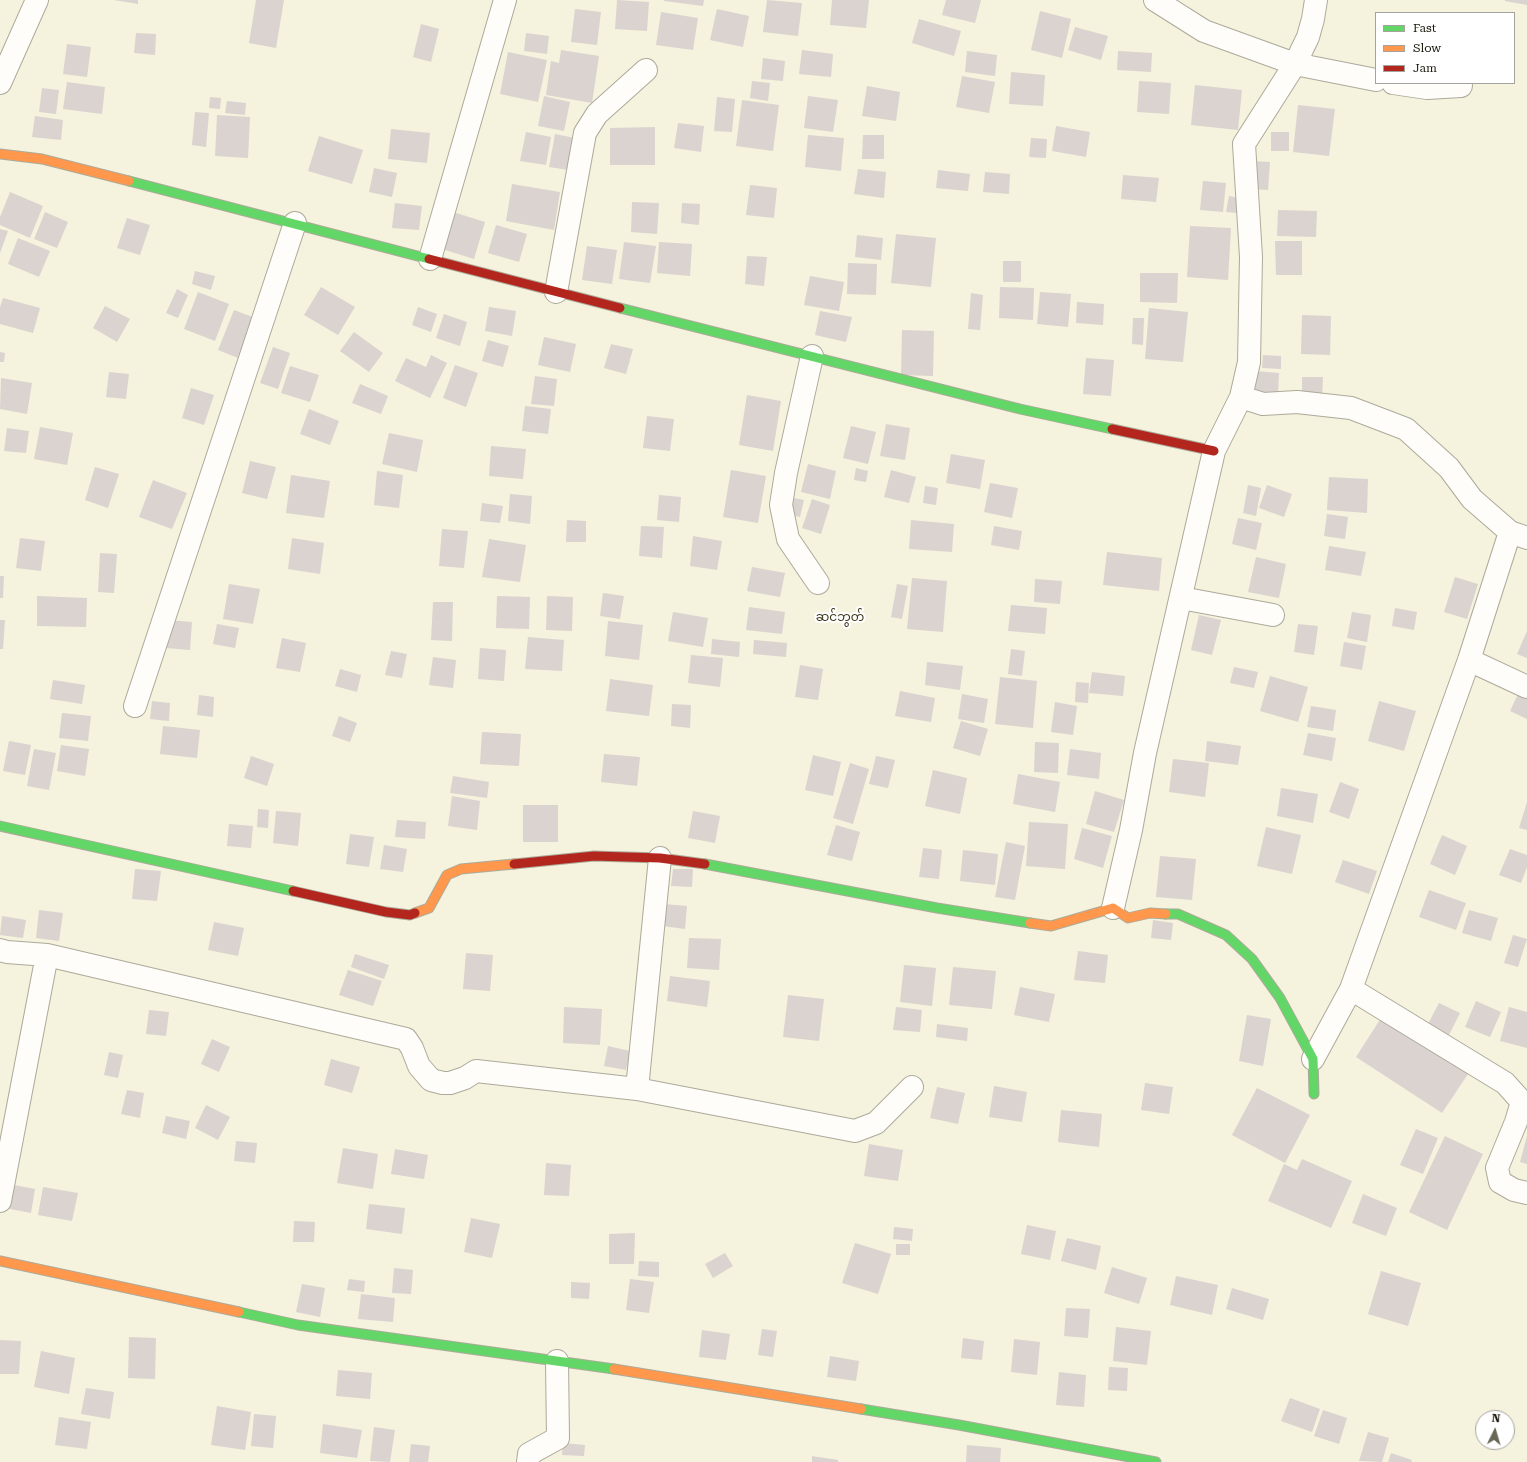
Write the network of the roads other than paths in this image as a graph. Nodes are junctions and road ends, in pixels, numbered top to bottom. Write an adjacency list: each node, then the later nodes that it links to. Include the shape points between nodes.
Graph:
1 (37, 0): 8 (street)
2 (505, 0): 13 (street)
3 (1155, 0): 5 (street, via 1204,31)
4 (1316, 0): 5 (street, via 1308,37)
5 (1295, 64): 7 (street); 16 (street, via 1244,144 1251,256 1249,362)
6 (646, 70): 14 (street, via 597,114 585,133)
7 (1375, 80)
8 (0, 83)
9 (1400, 84): 10 (street, via 1427,88)
10 (1461, 86)
11 (0, 154): 12 (street, via 42,159)
12 (295, 224): 13 (street); 24 (street)
13 (430, 259): 14 (street)
14 (556, 292): 15 (street)
15 (812, 356): 17 (street, via 1020,410); 19 (street, via 781,505 788,539)
16 (1241, 397): 17 (street); 18 (street, via 1263,404 1297,402 1351,408 1406,429 1450,468 1472,499)
17 (1214, 451): 20 (street)
18 (1518, 535): 22 (street)
19 (818, 583)
20 (1181, 598): 21 (street); 27 (street)
21 (1274, 615)
22 (1469, 660): 23 (street); 30 (street)
23 (1527, 687)
24 (135, 706)
25 (0, 826): 26 (street, via 386,912 410,915 429,908 447,875 461,868 594,856)
26 (660, 858): 27 (street, via 696,862 937,908 1051,926); 33 (street)
27 (1113, 908): 31 (street, via 1128,918 1150,913 1178,914 1226,936 1252,959 1280,998)
28 (0, 950): 29 (street)
29 (47, 955): 33 (street, via 406,1039 419,1066 432,1080 443,1083 465,1078 476,1071); 36 (street)
30 (1351, 989): 31 (street); 35 (street, via 1505,1083 1518,1097 1522,1102 1497,1168 1500,1182 1514,1190)
31 (1314, 1059): 34 (street)
32 (912, 1087): 33 (street, via 876,1123 855,1131)
33 (636, 1089)
34 (1314, 1094)
35 (1527, 1193)
36 (0, 1201)
37 (0, 1261): 38 (street, via 298,1325)
38 (557, 1361): 39 (street, via 558,1438 529,1454); 40 (street, via 959,1425)
39 (528, 1462)
40 (1156, 1462)

